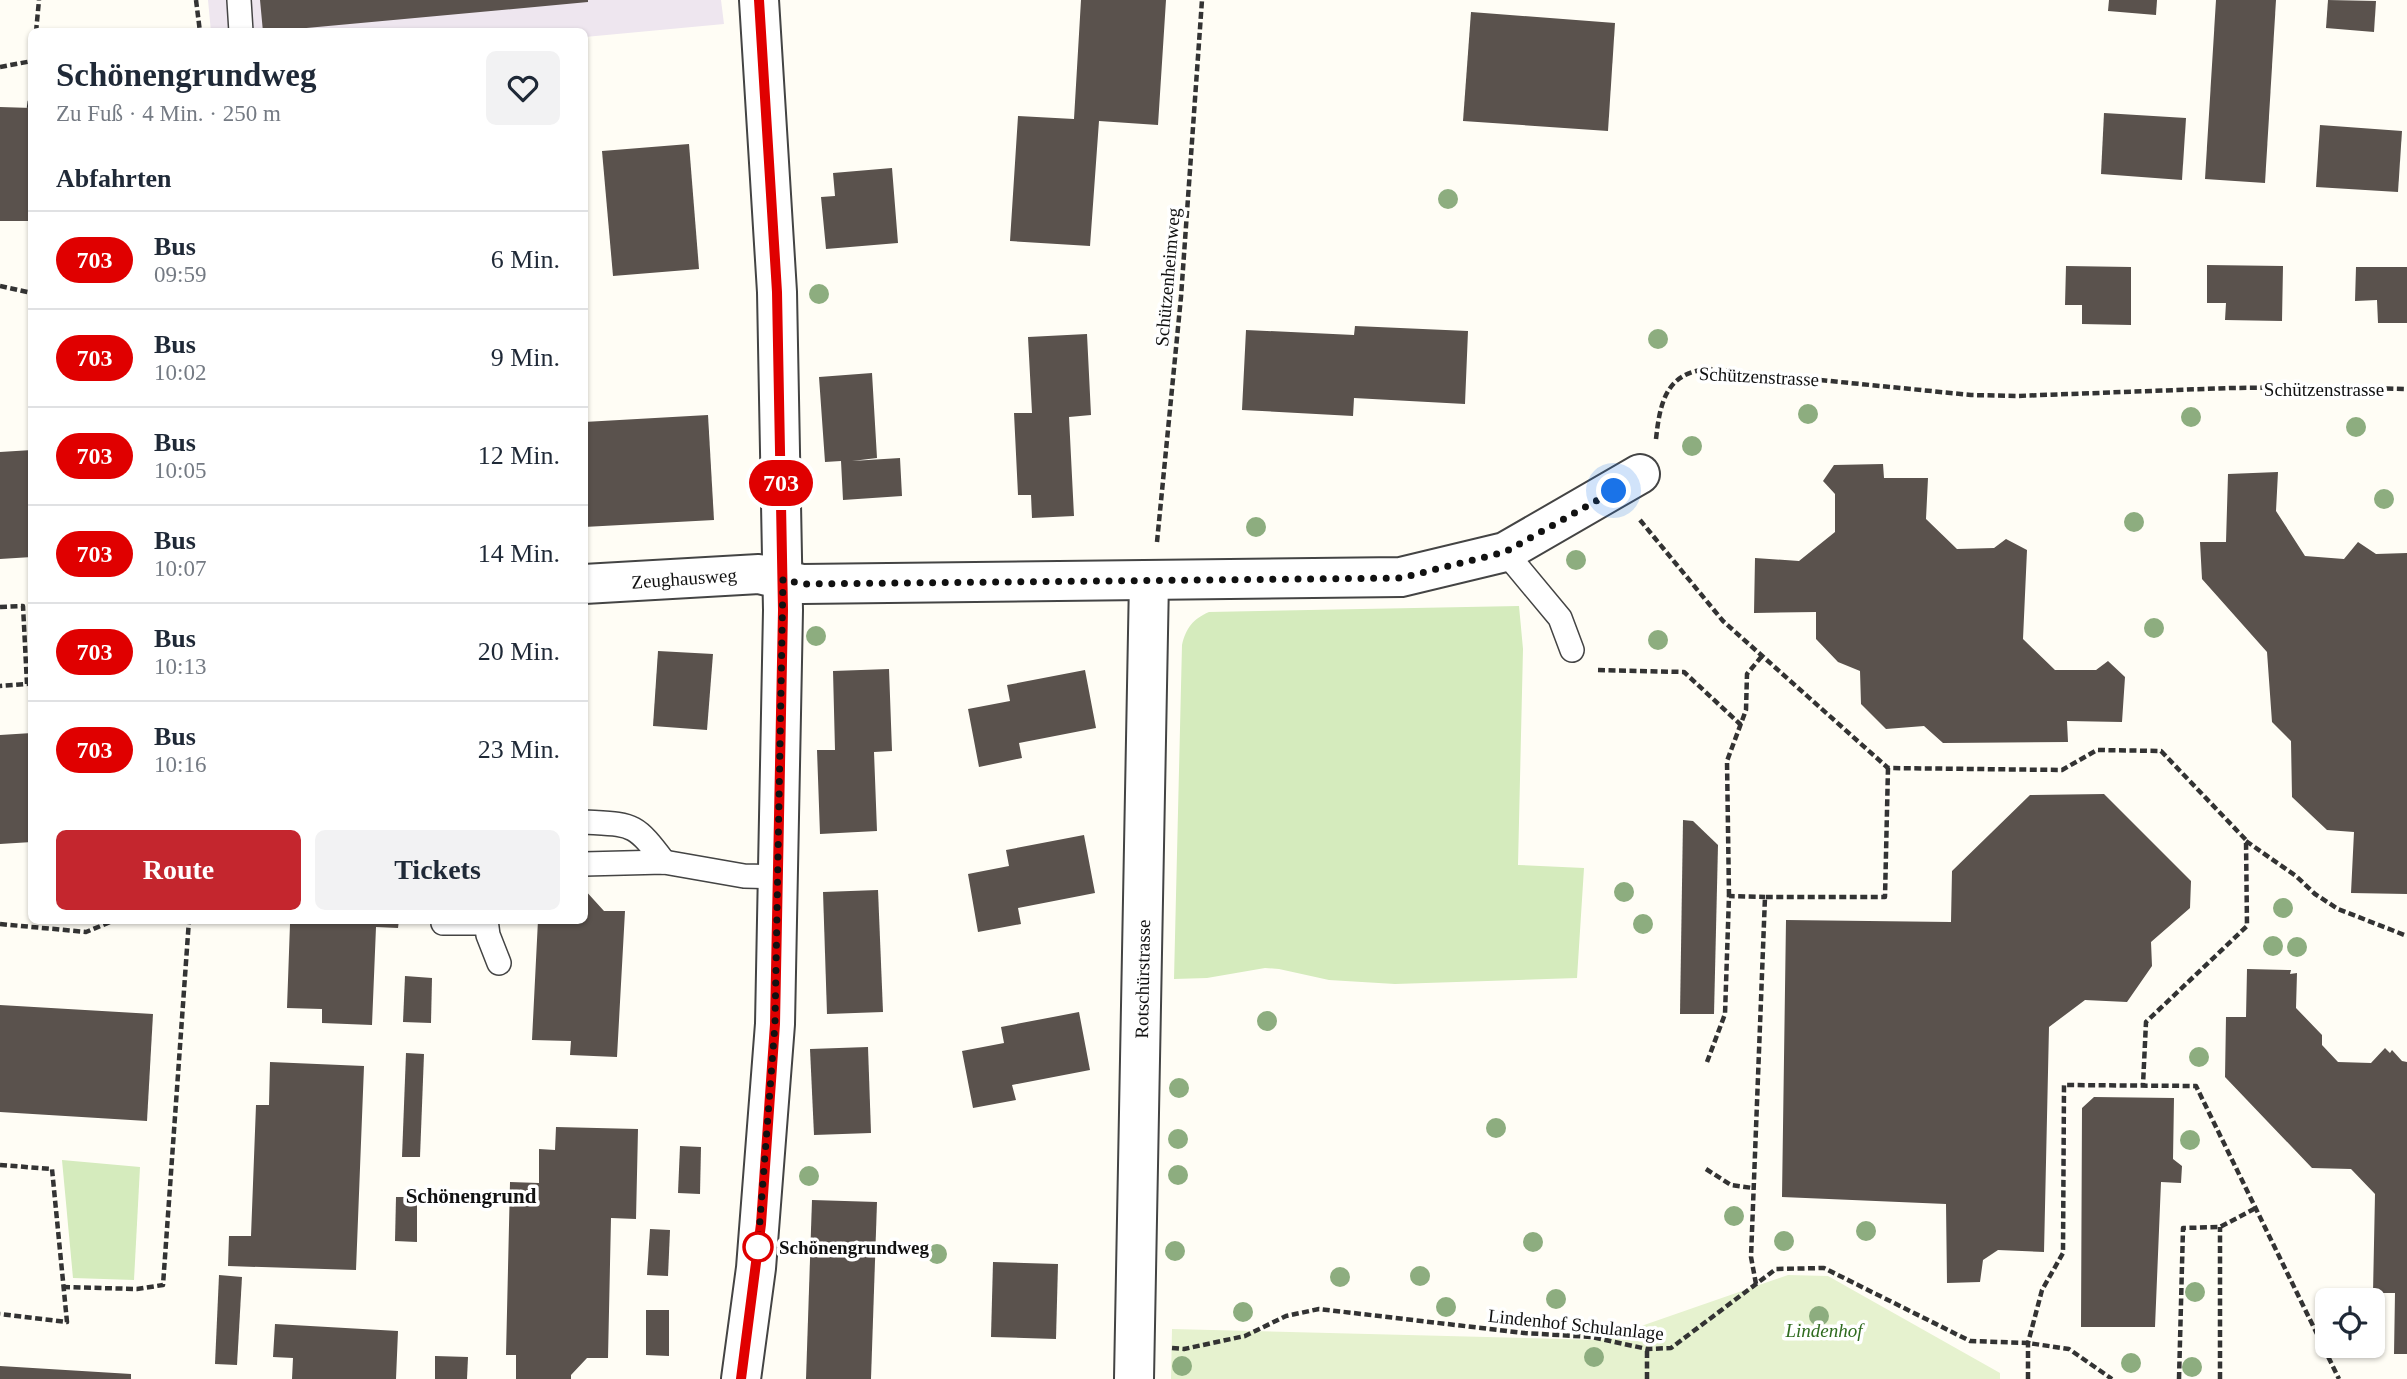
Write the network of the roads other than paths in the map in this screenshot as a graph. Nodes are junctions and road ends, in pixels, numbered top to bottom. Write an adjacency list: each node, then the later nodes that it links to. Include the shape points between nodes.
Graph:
1 (239, 0): 3 (lane)
2 (759, 0): 7 (street, via 777,292)
3 (242, 28)
4 (1636, 492): 5 (street)
5 (1505, 552): 6 (street, via 1401,578); 9 (lane, via 1560,618)
6 (1153, 565): 7 (street, via 802,584); 17 (street, Rotschürstrasse)
7 (783, 579): 8 (street, Zeughausweg, via 759,573); 13 (street)
8 (588, 584)
9 (1572, 650)
10 (588, 822): 11 (lane, via 627,824 645,836)
11 (664, 862): 12 (lane); 13 (lane)
12 (588, 864)
13 (778, 877): 16 (street, via 775,1024 763,1202)
14 (486, 924): 15 (lane)
15 (499, 963)
16 (741, 1379)
17 (1134, 1379)

